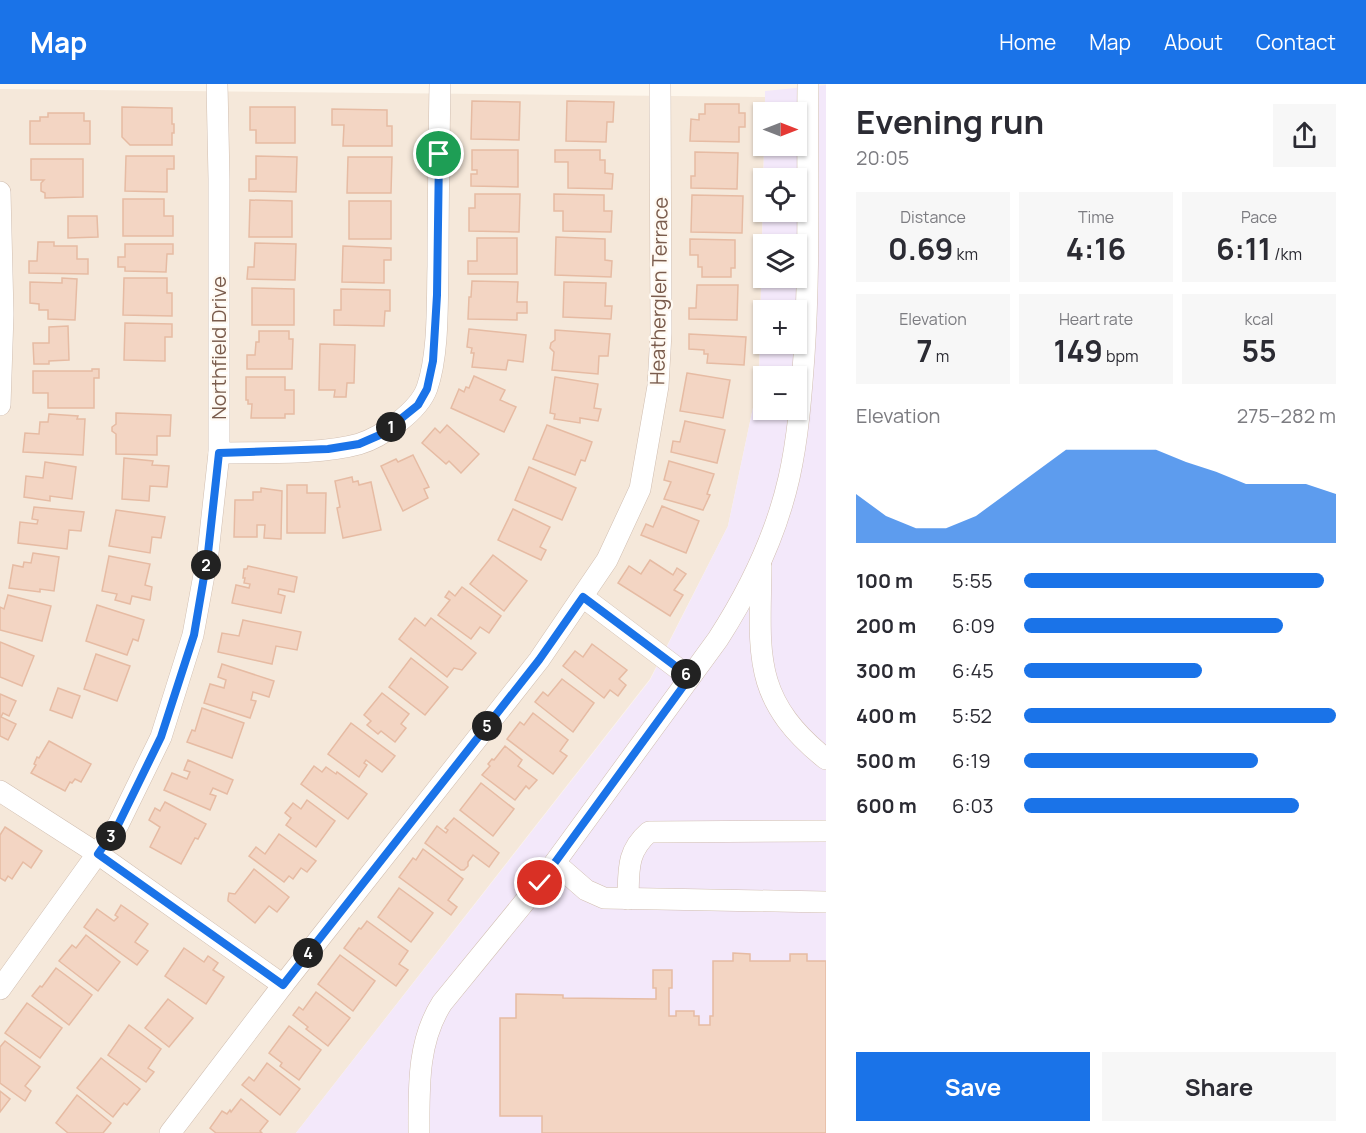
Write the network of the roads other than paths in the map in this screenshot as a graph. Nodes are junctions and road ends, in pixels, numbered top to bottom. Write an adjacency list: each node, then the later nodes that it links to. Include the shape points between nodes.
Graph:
1 (217, 84): 7 (street, Northfield Drive)
2 (440, 84): 7 (street, via 433,361 427,389 418,405 382,434 359,444 328,449)
3 (660, 84): 9 (street, Heatherglen Terrace, via 658,386 640,489 607,560)
4 (808, 84): 8 (street, via 807,290 797,434 789,481)
5 (0, 192): 6 (street)
6 (0, 405)
7 (219, 453): 14 (street, Northfield Drive, via 194,635 161,737 118,825)
8 (761, 559): 10 (street, via 736,611); 11 (street, via 760,646 767,682 789,724)
9 (583, 597): 10 (street); 18 (street, Heatherglen Terrace, via 539,660)
10 (690, 677): 15 (street)
11 (826, 759)
12 (0, 791): 14 (street)
13 (826, 831): 16 (street, via 649,832 638,842 630,861)
14 (98, 854): 18 (street); 19 (street, Northfield Drive)
15 (555, 863): 16 (street, via 596,895); 21 (street, via 435,1015 422,1057)
16 (628, 899): 17 (street)
17 (826, 902)
18 (283, 985): 20 (street, Heatherglen Terrace)
19 (0, 989)
20 (170, 1133)
21 (418, 1133)

